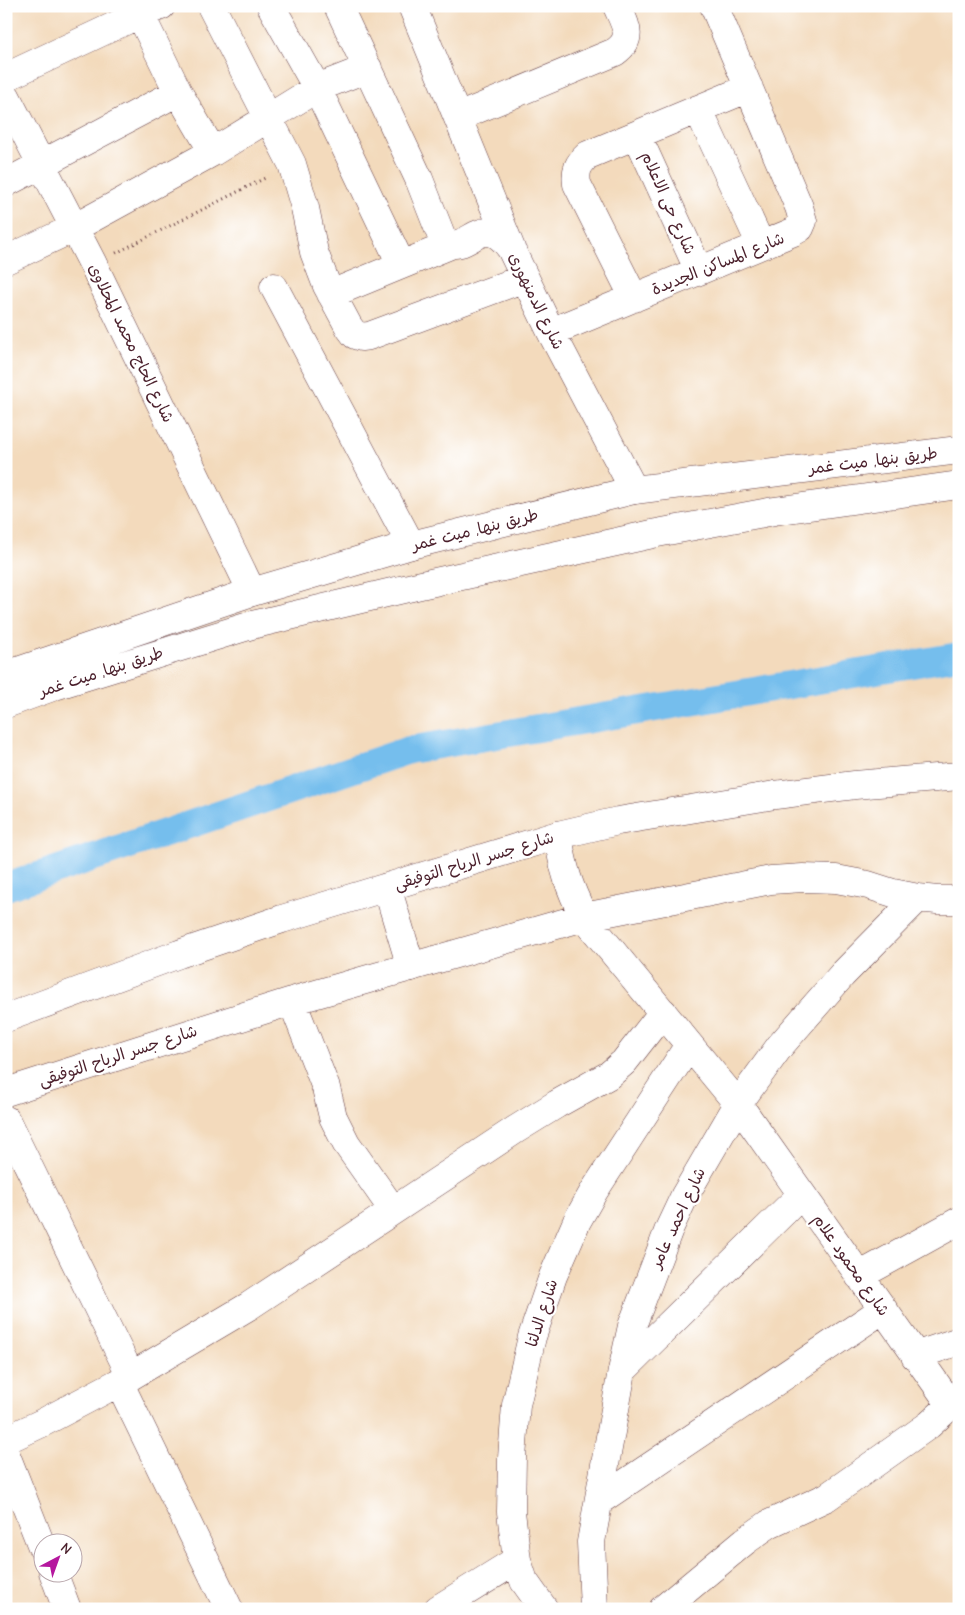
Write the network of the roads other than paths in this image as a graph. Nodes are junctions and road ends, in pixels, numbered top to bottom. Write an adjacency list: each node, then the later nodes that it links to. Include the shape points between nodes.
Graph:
1 (211, 6): 16 (main road)
2 (271, 6): 10 (main road)
3 (338, 6): 8 (main road)
4 (412, 6): 15 (main road)
5 (617, 6): 15 (main road, via 626,26 624,46)
6 (714, 6): 11 (main road, شارع المساكن الجديدة)
7 (151, 10): 9 (main road); 12 (main road)
8 (368, 68): 10 (main road); 22 (main road, via 420,179 443,240)
9 (6, 77)
10 (317, 88): 16 (main road); 26 (main road)
11 (749, 88): 14 (main road); 23 (main road, شارع المساكن الجديدة, via 803,221 800,228)
12 (178, 92): 18 (main road); 19 (main road)
13 (6, 96): 19 (main road, شارع الحاج محمد المحلاوى)
14 (698, 109): 17 (main road); 23 (main road)
15 (458, 117): 24 (main road)
16 (268, 118): 18 (main road); 30 (main road, via 292,164 314,252)
17 (637, 135): 27 (main road, شارع حى الاعلام); 31 (main road, via 588,156 580,162 576,173 577,184)
18 (214, 152): 21 (main road)
19 (41, 164): 20 (main road); 21 (main road, شارع الحاج محمد المحلاوى)
20 (6, 183)
21 (74, 228): 25 (main road); 38 (main road, شارع الحاج محمد المحلاوى)
22 (450, 245): 24 (main road, شارع الدمنهورى, via 492,232 504,239); 26 (main road)
23 (762, 245): 27 (main road, شارع المساكن الجديدة)
24 (511, 249): 28 (main road, شارع الدمنهورى)
25 (6, 260)
26 (402, 264): 30 (main road)
27 (699, 271): 31 (main road, شارع المساكن الجديدة)
28 (525, 278): 30 (main road, via 361,337 349,327); 32 (main road, شارع الدمنهورى)
29 (274, 287): 36 (main road)
30 (331, 294)
31 (634, 298): 32 (main road, شارع المساكن الجديدة)
32 (551, 332): 35 (main road, شارع الدمنهورى)
33 (959, 450): 35 (main road, طريق بنها, ميت غمر)
34 (959, 485): 37 (main road, طريق بنها, ميت غمر, via 774,511 656,533)
35 (634, 490): 36 (main road, طريق بنها, ميت غمر)
36 (411, 545): 37 (main road); 38 (main road, طريق بنها, ميت غمر)
37 (421, 585): 40 (main road, طريق بنها, ميت غمر, via 252,625)
38 (252, 592): 39 (main road, طريق بنها, ميت غمر)
39 (6, 675)
40 (6, 704)
41 (959, 776): 42 (main road, شارع جسر الرياح التوفيقى, via 776,795 618,820)
42 (558, 835): 43 (main road, شارع جسر الرياح التوفيقى); 46 (main road, شارع محمود علام, via 562,864)
43 (387, 887): 47 (main road); 50 (main road, شارع جسر الرياح التوفيقى, via 179,954)
44 (918, 898): 45 (main road, شارع جسر الرياح التوفيقى); 46 (main road, شارع جسر الرياح التوفيقى, via 868,885 803,878 771,880); 53 (main road, شارع احمد عامر, via 842,975 780,1046)
45 (959, 900)
46 (584, 917): 47 (main road, شارع جسر الرياح التوفيقى); 49 (main road, شارع محمود علام)
47 (411, 966): 48 (main road, شارع جسر الرياح التوفيقى)
48 (292, 1001): 52 (main road, شارع جسر الرياح التوفيقى); 56 (main road, via 326,1088 333,1117 346,1143)
49 (663, 1012): 51 (main road, شارع محمود علام); 56 (main road, via 609,1076 548,1109)
50 (6, 1018)
51 (689, 1045): 53 (main road, شارع محمود علام); 69 (main road, شارع الدلتا, via 577,1221 532,1337 516,1405 512,1458 511,1512)
52 (6, 1092)
53 (738, 1104): 55 (main road, شارع محمود علام); 62 (main road, شارع احمد عامر, via 669,1229 632,1326)
54 (6, 1120): 63 (main road)
55 (801, 1195): 58 (main road, شارع محمود علام); 62 (main road)
56 (393, 1210): 63 (main road, via 250,1306)
57 (959, 1221): 58 (main road)
58 (859, 1276): 59 (main road, شارع محمود علام)
59 (882, 1310): 61 (main road, شارع محمود علام); 67 (main road)
60 (959, 1341): 61 (main road)
61 (915, 1356): 64 (main road, شارع محمود علام)
62 (622, 1371): 67 (main road, شارع احمد عامر)
63 (125, 1379): 65 (main road); 73 (main road)
64 (955, 1410): 77 (main road, شارع محمود علام, via 827,1497 769,1524)
65 (6, 1440)
66 (6, 1455): 68 (main road)
67 (599, 1501): 76 (main road, شارع احمد عامر, via 592,1542)
68 (36, 1532)
69 (517, 1560): 71 (main road); 75 (main road, شارع الدلتا, via 524,1581)
70 (56, 1582): 72 (main road)
71 (464, 1601): 74 (main road)
72 (67, 1609)
73 (229, 1609)
74 (438, 1609)
75 (544, 1609)
76 (594, 1609)
77 (663, 1609)

